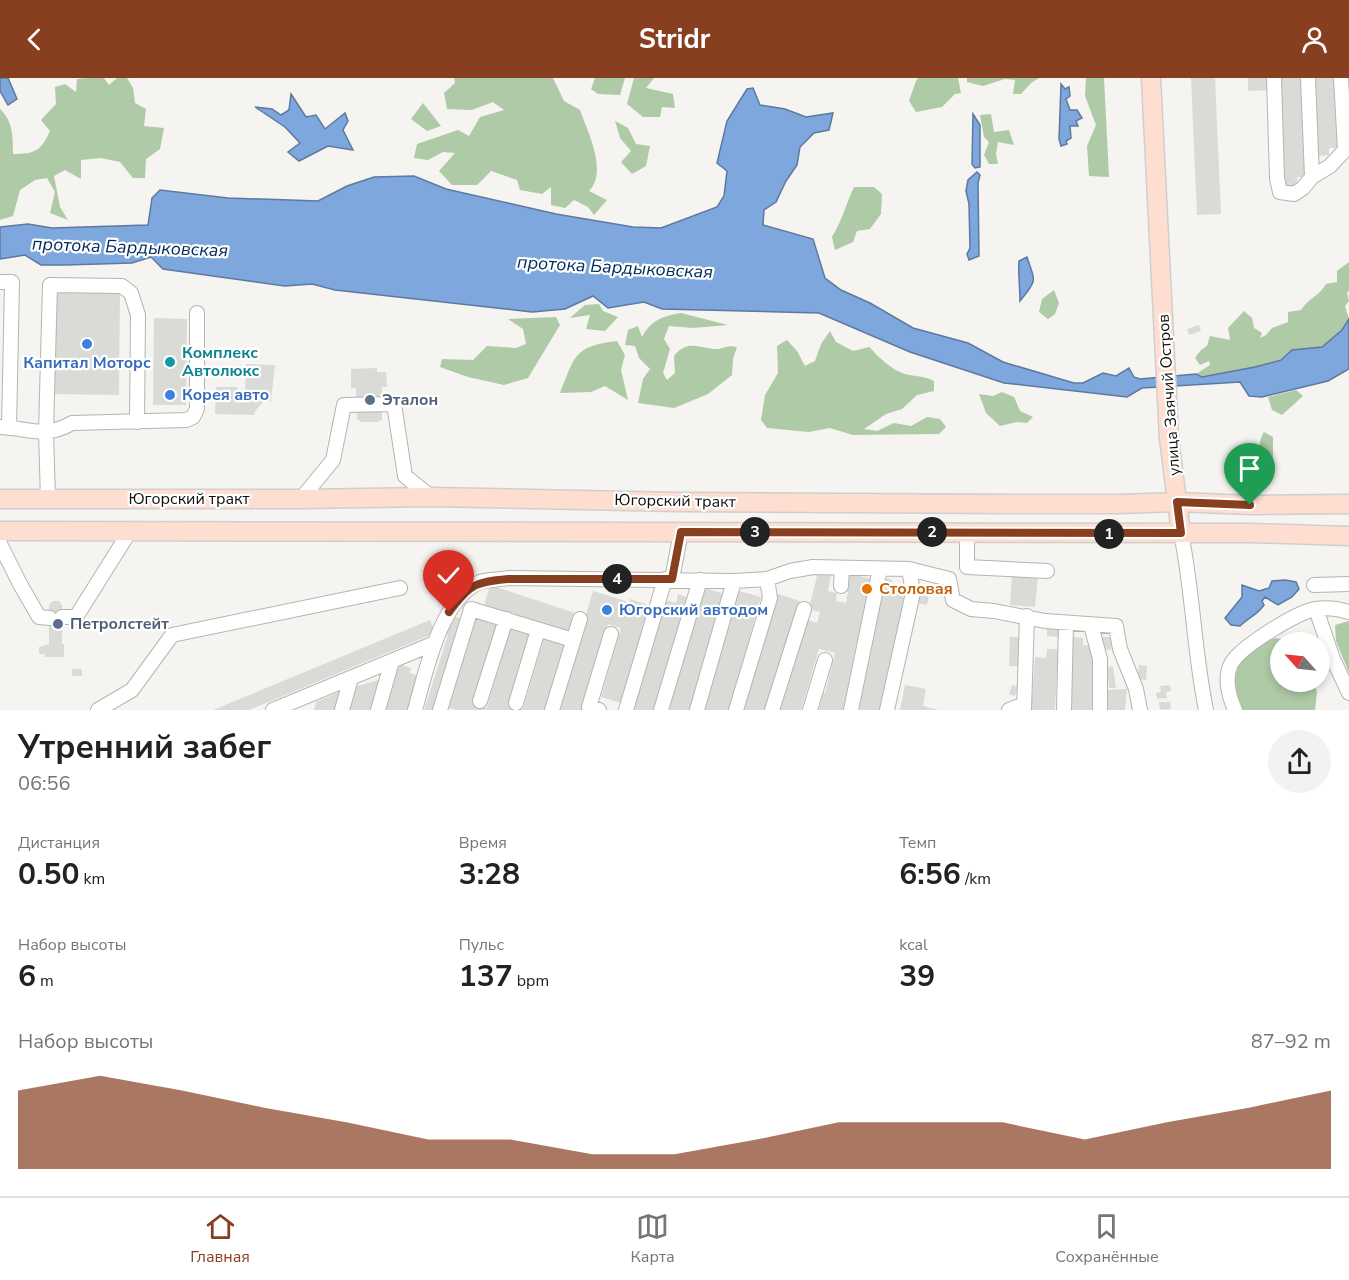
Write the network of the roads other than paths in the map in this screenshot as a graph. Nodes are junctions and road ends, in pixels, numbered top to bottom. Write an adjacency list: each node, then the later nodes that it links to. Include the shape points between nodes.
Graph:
1 (1151, 78): 16 (main road, улица Заячий Остров, via 1169,438)
2 (1274, 78): 6 (street, via 1280,192 1294,194)
3 (1308, 78): 6 (street)
4 (1341, 78): 5 (street)
5 (1347, 150): 6 (street)
6 (1312, 177)
7 (0, 282): 10 (street, via 12,282)
8 (197, 313): 9 (street, via 197,409 193,417)
9 (137, 423): 11 (street, via 72,423); 11 (street, via 138,315 131,293 122,286 50,285)
10 (5, 428): 11 (street)
11 (46, 432): 15 (street)
12 (431, 497): 14 (main road, Югорский тракт); 14 (street, via 405,476 394,404 344,405 333,460); 16 (main road, Югорский тракт, via 678,502)
13 (0, 499): 15 (main road, Югорский тракт)
14 (302, 499): 15 (main road, Югорский тракт)
15 (48, 500)
16 (1177, 502): 17 (main road, Югорский тракт); 22 (main road, улица Заячий Остров)
17 (1349, 504)
18 (0, 531): 19 (main road, Югорский тракт)
19 (130, 531): 20 (main road, Югорский тракт); 24 (street, via 76,617 39,617)
20 (681, 532): 21 (main road, Югорский тракт); 29 (street)
21 (967, 533): 22 (main road, Югорский тракт); 28 (street, via 967,567)
22 (1181, 533): 23 (main road, Югорский тракт); 78 (street, улица Заячий Остров)
23 (1349, 536)
24 (1, 551)
25 (842, 568): 26 (street); 30 (street, via 813,567); 35 (street)
26 (880, 569): 27 (street); 72 (street)
27 (909, 569): 40 (street, via 949,579 953,600 971,609); 73 (street, via 913,592)
28 (1047, 571)
29 (669, 579): 31 (street); 48 (street, via 481,582 455,603); 66 (street)
30 (767, 579): 32 (street); 69 (street, via 770,598)
31 (700, 580): 32 (street); 67 (street)
32 (735, 581): 68 (street)
33 (1349, 584): 34 (street)
34 (1314, 585)
35 (841, 586)
36 (400, 588): 57 (street, via 172,635 132,690)
37 (804, 609): 70 (street)
38 (1316, 609): 39 (street); 52 (street, via 1332,659); 79 (street, via 1300,614 1243,649 1231,665 1227,679)
39 (1349, 612)
40 (1027, 616): 43 (street); 56 (street)
41 (506, 619): 45 (street); 54 (street); 63 (street, via 471,609)
42 (580, 619): 47 (street)
43 (1066, 623): 44 (street); 75 (street)
44 (1091, 625): 76 (street, via 1100,659); 77 (street, via 1116,626)
45 (538, 630): 47 (street); 55 (street)
46 (611, 633): 65 (street, via 590,707)
47 (573, 640): 64 (street)
48 (435, 644): 50 (street); 62 (street)
49 (825, 660): 71 (street)
50 (392, 661): 51 (street); 61 (street)
51 (351, 678): 53 (street); 60 (street)
52 (1349, 693)
53 (309, 695): 58 (street); 59 (street)
54 (480, 701)
55 (516, 703)
56 (1024, 707): 74 (street)
57 (98, 710)
58 (273, 710)
59 (305, 710)
60 (342, 710)
61 (378, 710)
62 (415, 710)
63 (441, 710)
64 (552, 710)
65 (599, 710)
66 (626, 710)
67 (661, 710)
68 (697, 710)
69 (736, 710)
70 (772, 710)
71 (810, 710)
72 (851, 710)
73 (887, 710)
74 (1009, 710)
75 (1064, 710)
76 (1100, 710)
77 (1140, 710)
78 (1206, 710)
79 (1235, 710)

